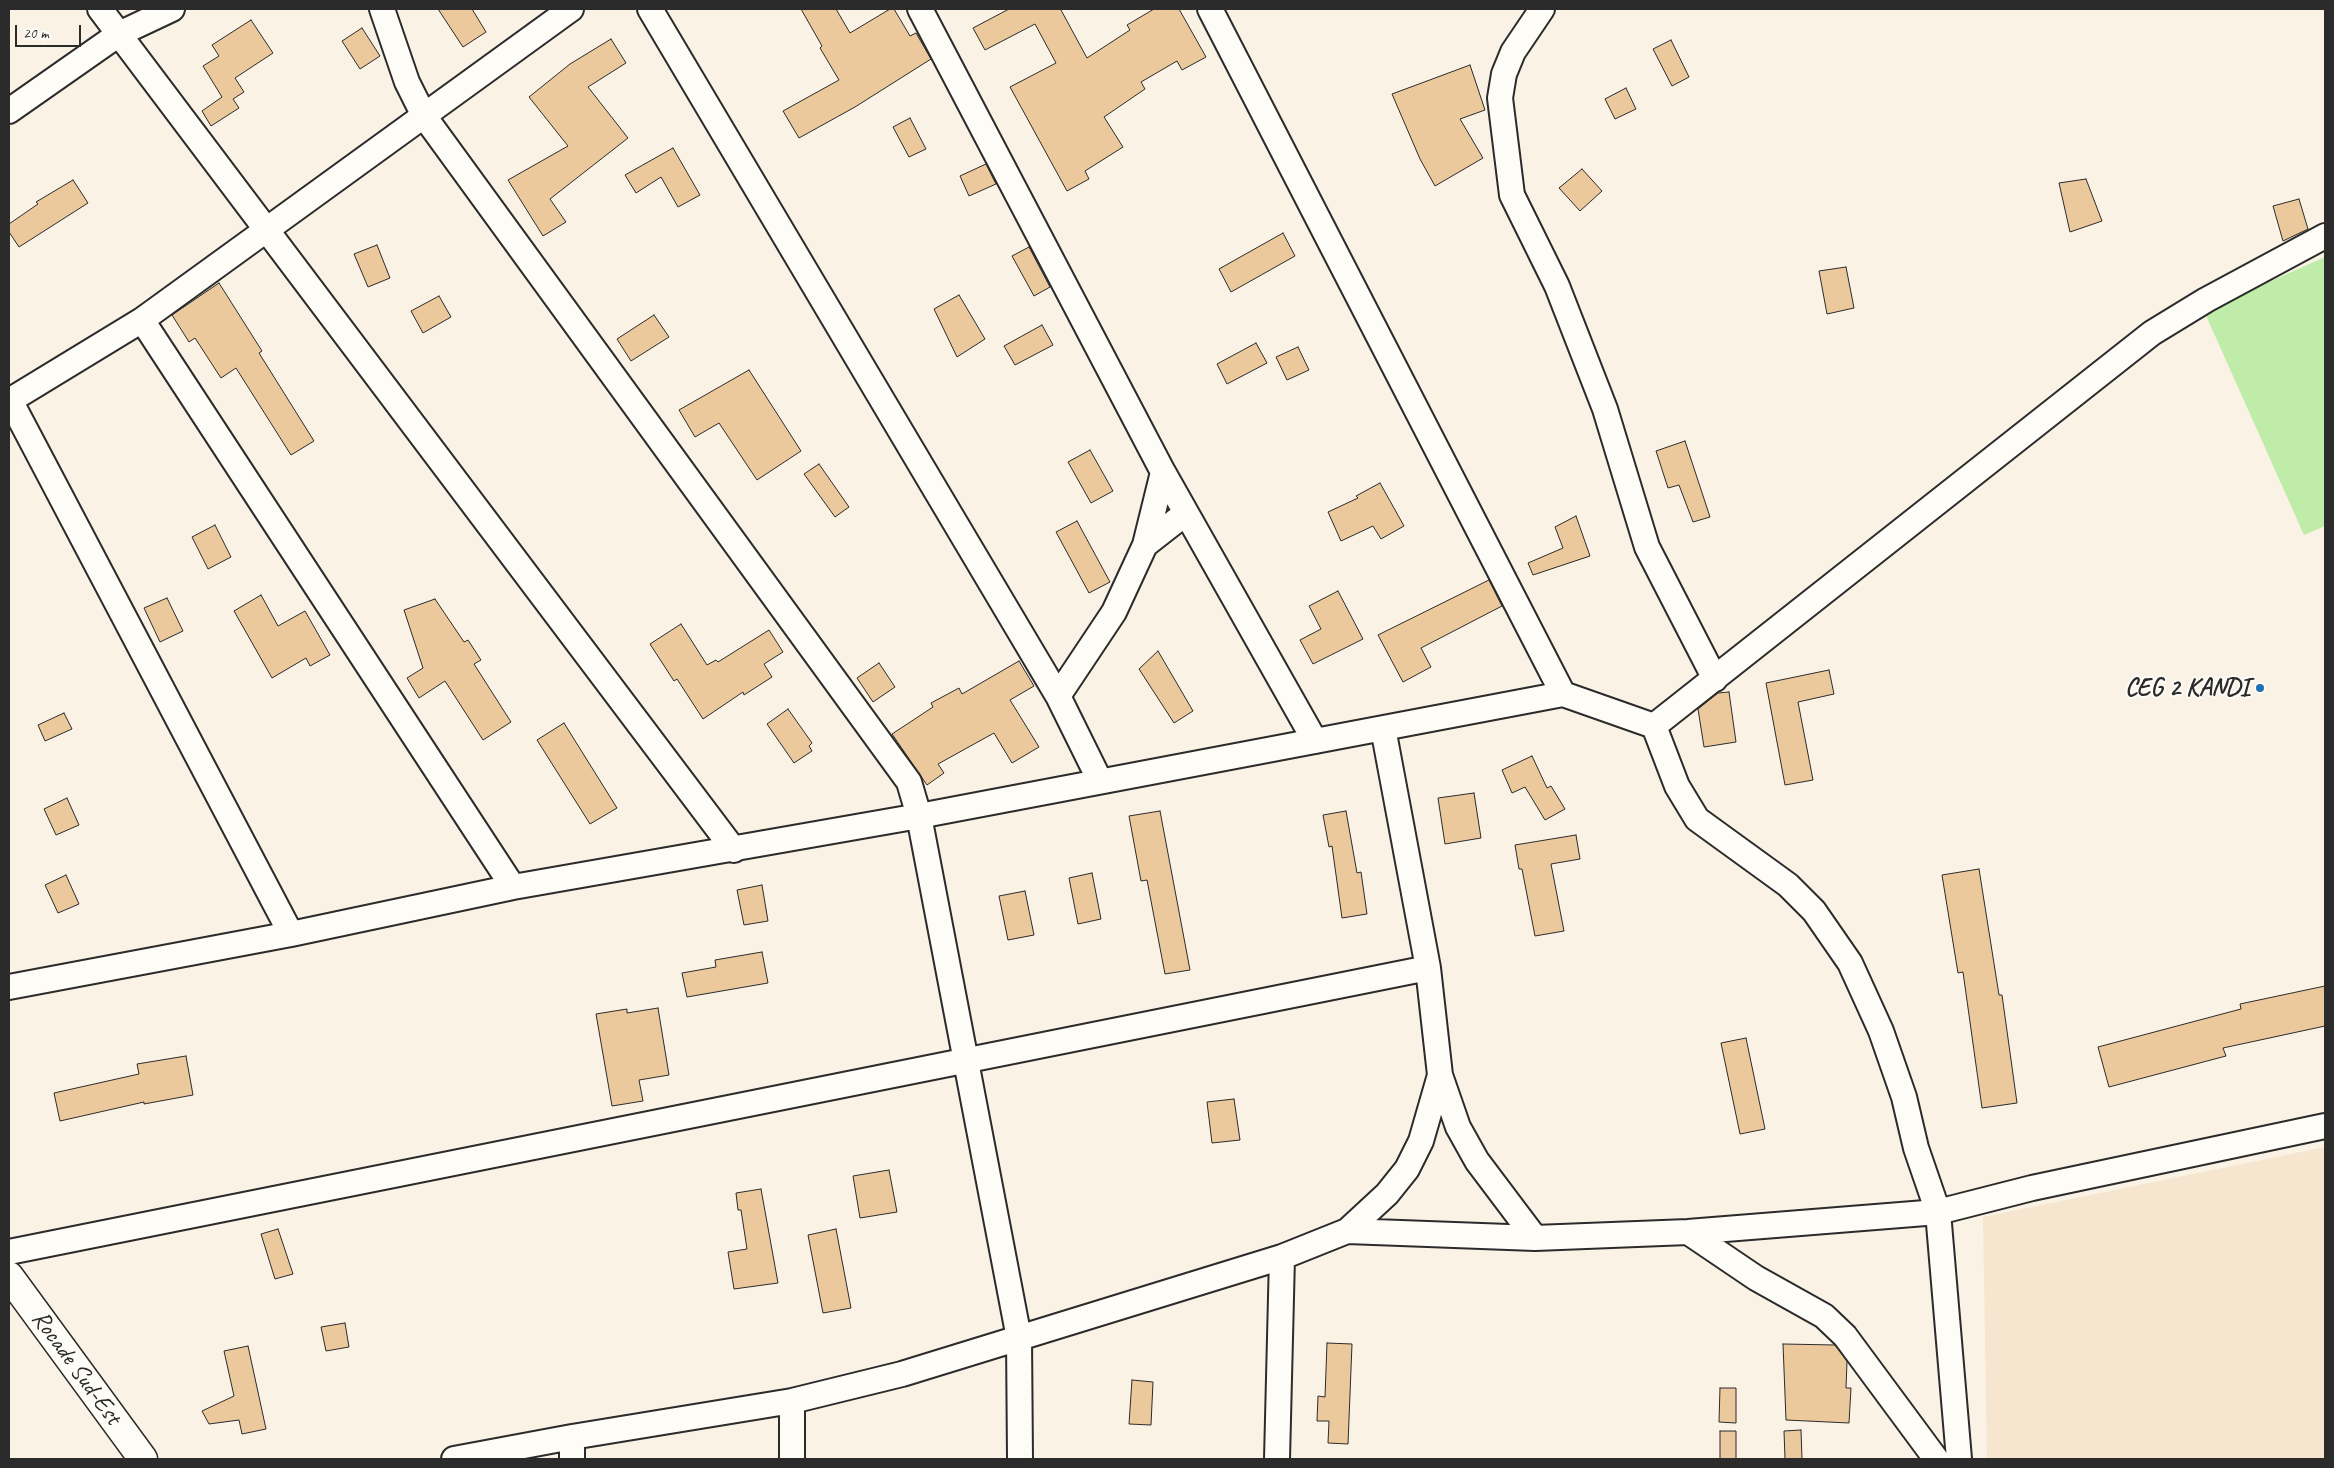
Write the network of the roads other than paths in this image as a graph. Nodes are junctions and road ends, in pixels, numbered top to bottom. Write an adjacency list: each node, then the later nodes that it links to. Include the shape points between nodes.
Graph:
1 (100, 9): 9 (street)
2 (172, 9): 9 (street)
3 (382, 9): 11 (street, via 407,82)
4 (571, 9): 11 (street)
5 (650, 9): 21 (street)
6 (920, 9): 16 (street)
7 (1210, 9): 20 (street)
8 (1542, 9): 19 (street, via 1513,52 1504,74 1500,98 1512,195 1557,286 1605,409 1647,547)
9 (119, 34): 10 (street); 12 (street)
10 (9, 111)
11 (424, 116): 12 (street); 26 (street, via 909,782)
12 (267, 229): 14 (street); 27 (street)
13 (2325, 236): 19 (street, via 2152,333)
14 (142, 320): 15 (street); 28 (street)
15 (10, 401): 29 (street)
16 (1163, 472): 17 (street); 18 (street)
17 (1186, 513): 18 (street); 24 (street)
18 (1145, 545): 21 (street, via 1114,612)
19 (1716, 680): 22 (street)
20 (1564, 694): 22 (street); 23 (street)
21 (1058, 696): 25 (street)
22 (1654, 726): 35 (street, via 1677,786 1696,819 1788,885 1814,911 1850,963 1881,1031)
23 (1384, 728): 24 (street); 30 (street)
24 (1315, 741): 25 (street)
25 (1100, 781): 26 (street)
26 (919, 816): 27 (street); 32 (street)
27 (734, 850): 28 (street)
28 (513, 888): 29 (street)
29 (291, 934): 31 (street)
30 (1428, 968): 32 (street); 33 (street)
31 (11, 981)
32 (966, 1060): 39 (street); 42 (street)
33 (1440, 1075): 36 (street, via 1421,1141 1408,1169 1387,1194); 38 (street, via 1458,1127 1477,1162)
34 (2325, 1126): 35 (street, via 2032,1188)
35 (1938, 1212): 37 (street); 51 (street)
36 (1347, 1231): 38 (street); 40 (street)
37 (1688, 1232): 38 (street); 50 (street, via 1756,1278 1824,1316 1845,1336)
38 (1535, 1238)
39 (9, 1252)
40 (1282, 1256): 42 (street); 49 (street)
41 (9, 1276): 45 (street, Rocade Sud-Est)
42 (1019, 1338): 43 (street, via 902,1374); 48 (street)
43 (792, 1401): 44 (street); 47 (street)
44 (572, 1448): 46 (street)
45 (143, 1459)
46 (454, 1459)
47 (792, 1459)
48 (1020, 1459)
49 (1277, 1459)
50 (1936, 1459)
51 (1959, 1459)

